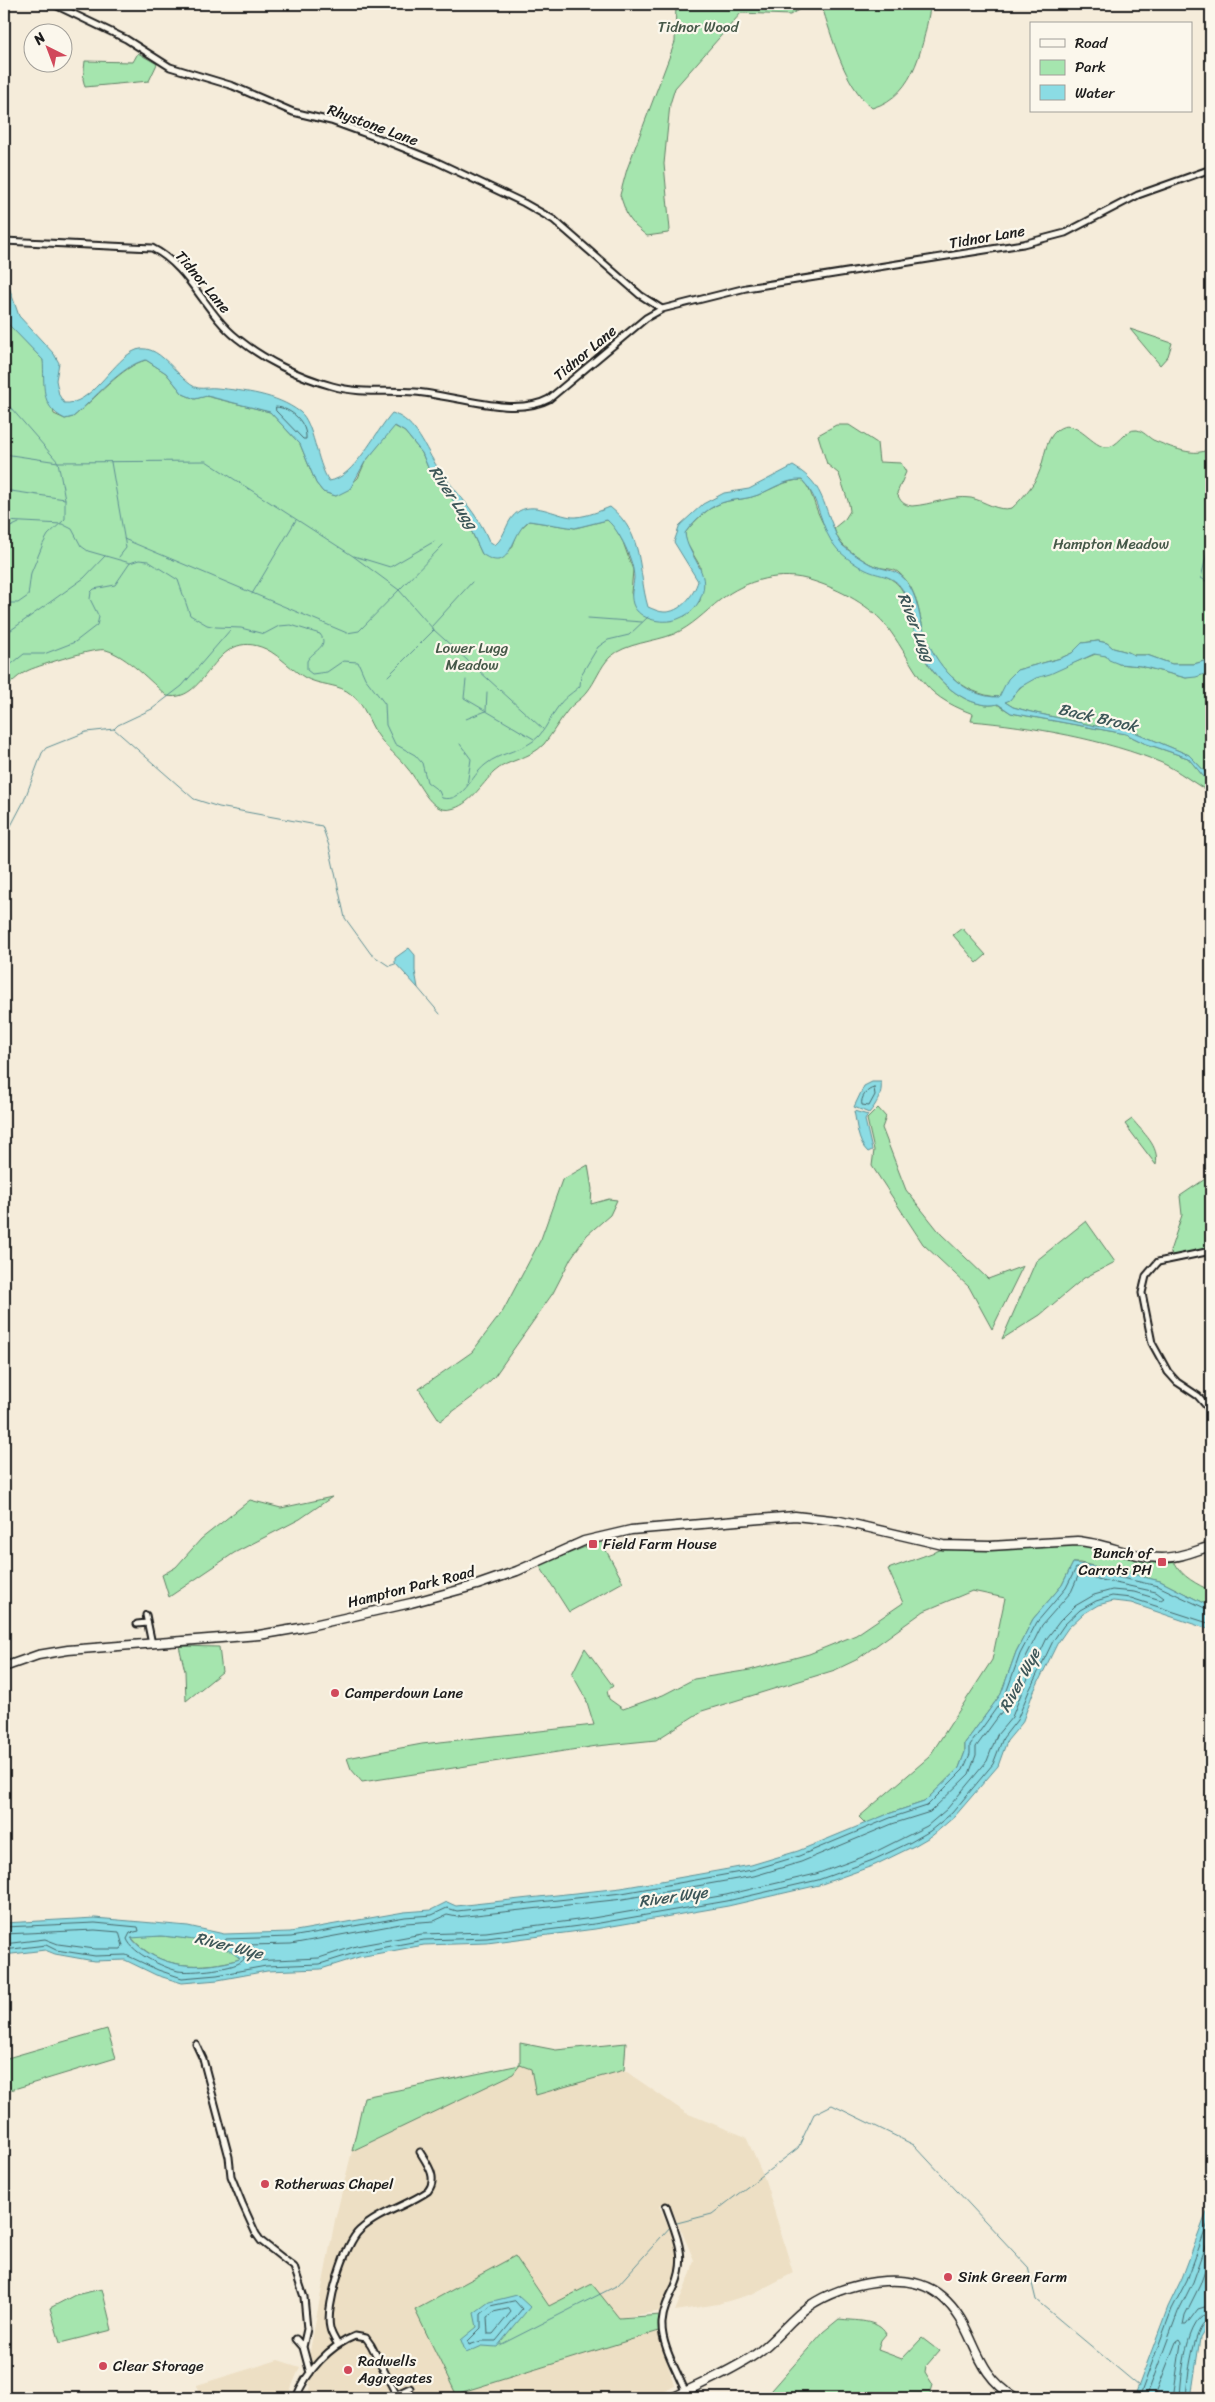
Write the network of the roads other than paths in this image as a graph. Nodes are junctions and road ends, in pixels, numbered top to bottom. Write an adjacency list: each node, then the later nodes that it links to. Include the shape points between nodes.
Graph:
1 (53, 4): 4 (street, Rhystone Lane, via 126,39 170,68 233,86 293,112 386,141 524,202 554,220 640,295)
2 (1211, 169): 4 (street, Tidnor Lane, via 1138,194 1081,226 1048,238 746,288)
3 (4, 240): 4 (street, Tidnor Lane, via 152,248 168,259 226,329 254,350 307,378 357,391 430,394 503,405 537,404 556,394 646,318)
4 (662, 309)
5 (1211, 1251): 6 (street, via 1158,1262 1146,1276 1142,1294 1152,1343 1168,1372)
6 (1211, 1410)
7 (1211, 1546): 11 (main road, Hampton Park Road, via 1162,1558 1077,1541 953,1546 818,1518 770,1517 615,1532 568,1547 498,1578 411,1603 259,1635)
8 (146, 1615): 9 (street)
9 (147, 1623): 10 (street); 11 (street)
10 (137, 1624)
11 (152, 1644): 12 (main road, Hampton Park Road, via 68,1650)
12 (4, 1666)
13 (196, 2044): 18 (street, via 227,2149 231,2176 256,2234 268,2248 294,2267 306,2304 307,2329)
14 (420, 2152): 17 (street, via 432,2176 432,2186 360,2230 347,2249 329,2321)
15 (666, 2206): 21 (street, via 680,2246 682,2263 662,2324)
16 (296, 2339): 18 (street)
17 (338, 2345): 19 (street); 22 (street, via 355,2336 366,2338)
18 (303, 2347): 19 (street)
19 (310, 2373): 23 (street)
20 (410, 2388): 22 (street)
21 (685, 2391): 25 (main road); 26 (main road, via 755,2355 819,2300 868,2283 897,2279 920,2283 942,2296 960,2318 986,2373 1001,2389)
22 (396, 2394): 24 (street)
23 (296, 2398)
24 (388, 2398)
25 (672, 2398)
26 (1016, 2398)

